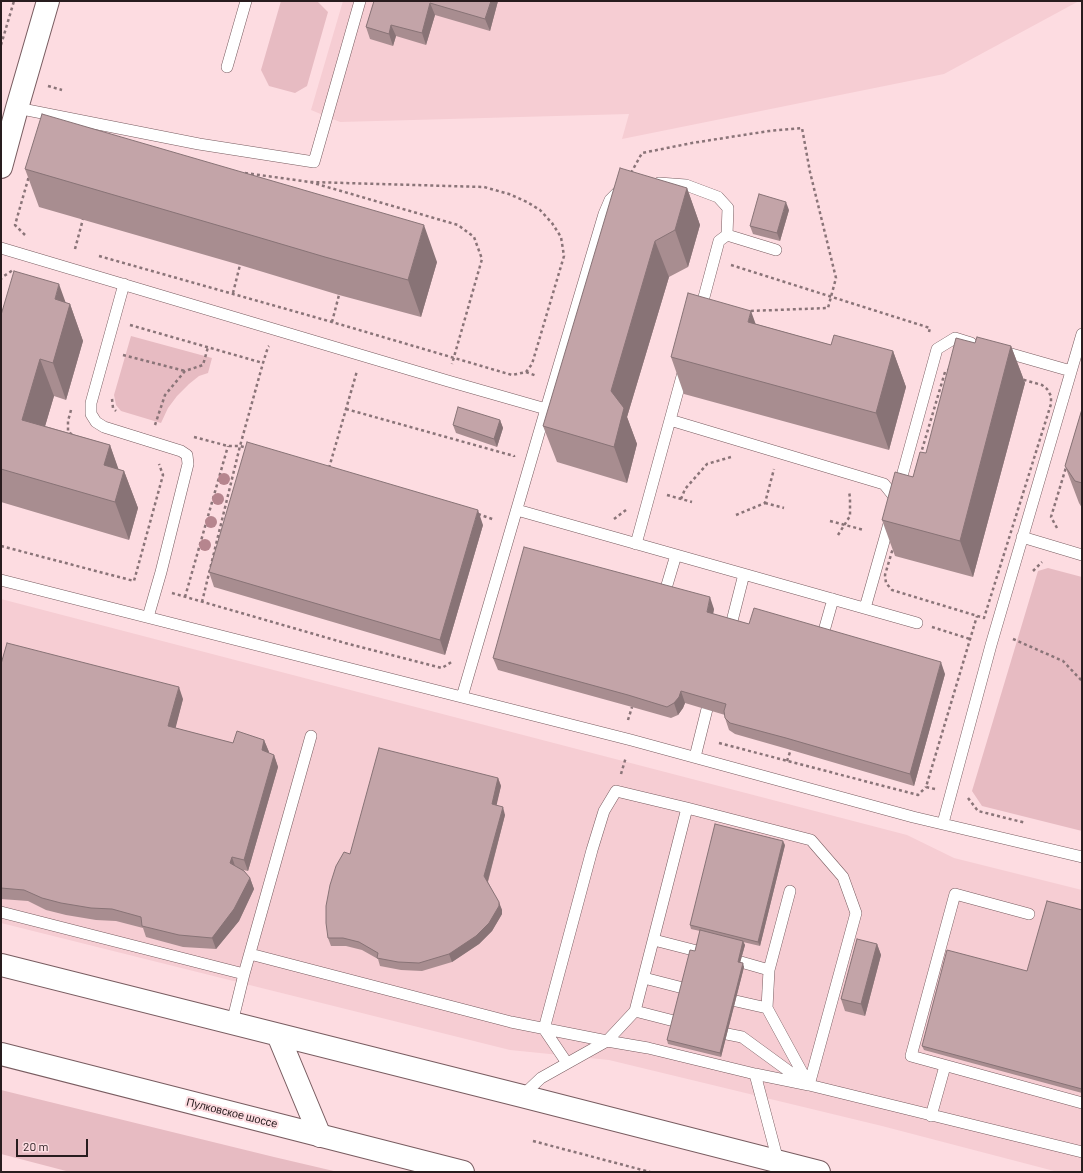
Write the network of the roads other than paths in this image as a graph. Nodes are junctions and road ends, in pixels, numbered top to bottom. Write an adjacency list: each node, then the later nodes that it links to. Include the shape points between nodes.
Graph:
1 (48, 1): 5 (street)
2 (246, 1): 4 (lane)
3 (360, 1): 5 (lane, via 314,162 199,144)
4 (227, 67)
5 (17, 108): 6 (street)
6 (1, 167)
7 (648, 182): 9 (lane, via 686,185 718,196 728,208)
8 (628, 185): 19 (lane, via 610,200 604,214)
9 (727, 236): 11 (lane); 13 (lane, via 720,241)
10 (1, 248): 12 (lane)
11 (776, 250)
12 (124, 284): 19 (lane); 32 (lane, via 91,404 92,414 96,422 104,427 181,451 187,455 188,464)
13 (697, 324)
14 (1082, 334): 18 (lane)
15 (979, 345): 21 (lane, via 955,338 937,349)
16 (994, 349): 18 (lane)
17 (687, 360): 20 (lane)
18 (1071, 371): 23 (lane)
19 (546, 409): 22 (lane)
20 (670, 420): 21 (lane, via 884,484); 24 (lane)
21 (896, 499): 31 (lane)
22 (517, 510): 24 (lane); 36 (lane)
23 (1022, 537): 26 (lane); 41 (lane)
24 (636, 544): 25 (lane)
25 (676, 555): 27 (lane); 29 (lane)
26 (1082, 555)
27 (744, 574): 30 (lane); 34 (lane)
28 (1, 580): 32 (lane)
29 (664, 595)
30 (833, 599): 31 (lane); 35 (lane)
31 (865, 608): 33 (lane)
32 (148, 617): 36 (lane)
33 (917, 623)
34 (730, 629)
35 (822, 638)
36 (462, 697): 39 (lane)
37 (707, 709): 39 (lane)
38 (311, 736): 48 (lane)
39 (695, 757): 41 (lane, via 912,817)
40 (687, 808): 46 (lane); 60 (lane, via 616,791 604,811 592,850); 68 (lane, via 811,840 843,877 856,913)
41 (943, 823): 42 (lane)
42 (1082, 857)
43 (790, 891): 51 (lane)
44 (1, 912): 52 (lane)
45 (1030, 914): 66 (lane, via 955,894 911,1056)
46 (654, 940): 47 (lane); 53 (lane)
47 (697, 950)
48 (250, 954): 52 (lane); 60 (lane)
49 (740, 962): 51 (lane)
50 (1, 965): 59 (street)
51 (769, 970): 56 (lane)
52 (244, 974): 59 (lane)
53 (644, 978): 54 (lane); 57 (lane)
54 (683, 988)
55 (736, 1001): 56 (lane)
56 (767, 1008): 68 (lane)
57 (635, 1011): 58 (lane); 63 (lane)
58 (674, 1021)
59 (232, 1023): 61 (street)
60 (544, 1029): 63 (lane); 65 (lane)
61 (278, 1034): 69 (street); 72 (street)
62 (727, 1034): 68 (lane, via 742,1037)
63 (607, 1041): 65 (lane); 67 (lane, via 648,1048)
64 (1, 1054): 72 (street, Пулковское шоссе)
65 (567, 1063): 69 (lane, via 541,1078)
66 (946, 1066): 70 (lane); 71 (lane)
67 (755, 1074): 68 (lane); 74 (lane)
68 (809, 1085): 71 (lane)
69 (522, 1096): 74 (street)
70 (1082, 1103)
71 (931, 1116): 73 (lane)
72 (320, 1136): 75 (street, Пулковское шоссе)
73 (1082, 1152)
74 (778, 1162): 76 (street)
75 (463, 1172)
76 (819, 1172)

